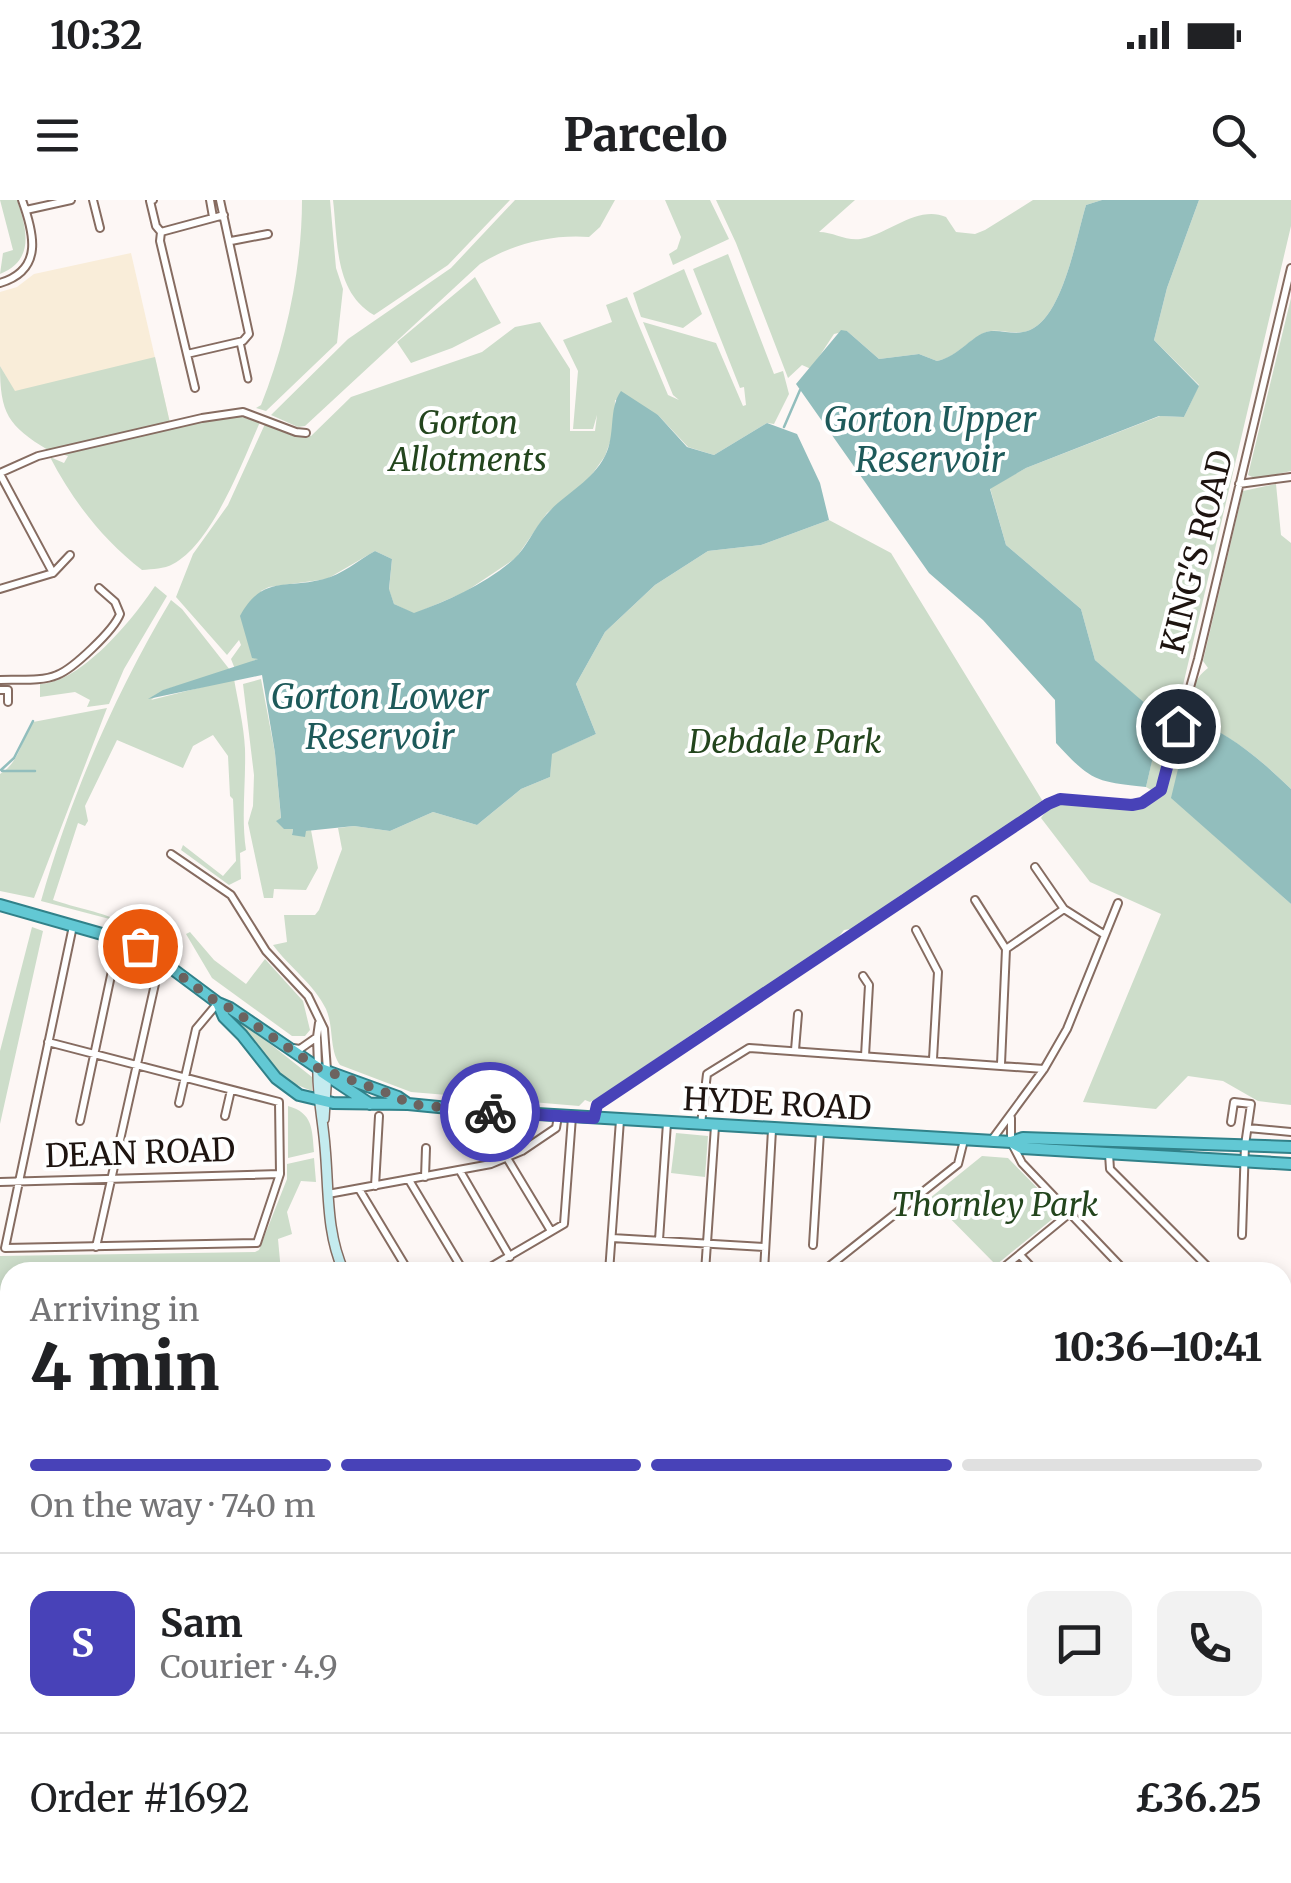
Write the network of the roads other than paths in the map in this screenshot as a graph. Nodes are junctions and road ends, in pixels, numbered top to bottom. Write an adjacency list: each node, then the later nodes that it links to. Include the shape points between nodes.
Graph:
1 (22, 200): 7 (street)
2 (71, 200): 7 (street)
3 (94, 200): 10 (street)
4 (153, 200): 11 (street)
5 (210, 200): 9 (street)
6 (220, 200): 8 (street)
7 (26, 210): 15 (street, via 31,256 16,277)
8 (224, 214): 9 (street); 13 (street)
9 (213, 217): 11 (street)
10 (100, 228)
11 (162, 232): 17 (street)
12 (268, 234): 13 (street)
13 (231, 241): 16 (street, via 250,327)
14 (1291, 268): 23 (street, KING'S ROAD)
15 (0, 282)
16 (243, 341): 17 (street); 18 (street)
17 (187, 354): 19 (street)
18 (248, 379)
19 (195, 388)
20 (306, 432): 21 (street, via 242,412 38,456)
21 (0, 473): 25 (street)
22 (1291, 477): 23 (street)
23 (1239, 484): 69 (street, KING'S ROAD, via 1161,790 1132,805 1060,799 1048,804 597,1105)
24 (70, 555): 25 (street)
25 (53, 573): 27 (street)
26 (99, 588): 28 (street, via 115,602 116,624 57,675)
27 (0, 589)
28 (0, 680)
29 (0, 690): 30 (street, via 8,690)
30 (8, 702)
31 (171, 854): 46 (street, via 231,895 266,951 308,996)
32 (1035, 866): 36 (street)
33 (975, 900): 41 (street)
34 (1118, 903): 39 (street)
35 (0, 905): 37 (highway, HYDE ROAD)
36 (1064, 909): 39 (street); 41 (street)
37 (74, 925): 40 (highway, HYDE ROAD); 48 (street)
38 (916, 930): 53 (street, via 938,972)
39 (1105, 935): 56 (street)
40 (119, 938): 42 (highway, HYDE ROAD); 51 (street)
41 (1006, 950): 54 (street)
42 (165, 963): 44 (highway, HYDE ROAD); 55 (street)
43 (863, 976): 52 (street, via 869,984)
44 (218, 1003): 49 (highway, HYDE ROAD); 58 (street, via 196,1029); 61 (highway, HYDE ROAD, via 286,1088)
45 (798, 1014): 50 (street)
46 (319, 1023): 47 (street); 57 (street)
47 (317, 1037): 49 (street); 57 (street)
48 (48, 1042): 51 (street); 95 (street)
49 (298, 1049): 57 (highway, HYDE ROAD)
50 (795, 1050): 52 (street); 74 (street, via 749,1048 714,1068 704,1082)
51 (94, 1054): 55 (street); 71 (street)
52 (864, 1056): 53 (street)
53 (933, 1060): 54 (street)
54 (1001, 1065): 56 (street)
55 (138, 1066): 58 (street); 93 (street)
56 (1044, 1069): 64 (street)
57 (324, 1072): 61 (main road); 62 (highway); 63 (highway, HYDE ROAD)
58 (184, 1078): 59 (street); 60 (street)
59 (230, 1090): 65 (street); 91 (street, via 279,1102)
60 (179, 1103)
61 (317, 1103): 62 (highway, HYDE ROAD); 99 (main road)
62 (371, 1104): 63 (highway, HYDE ROAD)
63 (408, 1104): 67 (highway, HYDE ROAD)
64 (1013, 1112): 81 (street); 82 (street)
65 (225, 1116)
66 (379, 1116): 97 (street)
67 (558, 1116): 68 (highway, HYDE ROAD); 87 (street, via 556,1128)
68 (572, 1117): 69 (highway, HYDE ROAD); 101 (street, via 564,1224)
69 (594, 1118): 70 (highway, HYDE ROAD)
70 (620, 1120): 73 (highway, HYDE ROAD); 103 (street)
71 (80, 1121)
72 (1231, 1122): 76 (street, via 1234,1102 1251,1104)
73 (668, 1123): 74 (highway, HYDE ROAD); 104 (street)
74 (700, 1125): 75 (highway, HYDE ROAD)
75 (714, 1126): 77 (highway, HYDE ROAD); 105 (street)
76 (1248, 1128): 79 (street); 83 (street)
77 (772, 1130): 78 (highway, HYDE ROAD); 108 (street)
78 (820, 1132): 80 (highway, HYDE ROAD); 106 (street)
79 (1291, 1132)
80 (964, 1140): 81 (highway, HYDE ROAD); 118 (street, via 958,1164)
81 (991, 1141): 82 (highway, HYDE ROAD)
82 (1011, 1142): 83 (highway); 86 (highway); 100 (street)
83 (1245, 1145): 84 (highway); 88 (street)
84 (1291, 1147)
85 (426, 1148): 92 (street)
86 (1109, 1154): 88 (highway); 122 (street, via 1114,1173)
87 (507, 1158): 90 (street); 101 (street)
88 (1245, 1160): 89 (highway); 102 (street)
89 (1291, 1164)
90 (460, 1171): 92 (street); 110 (street)
91 (280, 1174): 93 (street, DEAN ROAD); 107 (street, via 257,1244)
92 (425, 1177): 94 (street)
93 (112, 1178): 95 (street, DEAN ROAD); 107 (street)
94 (409, 1180): 97 (street); 113 (street)
95 (18, 1181): 96 (street, DEAN ROAD); 107 (street, via 5,1248)
96 (0, 1182)
97 (375, 1186): 98 (street)
98 (360, 1189): 99 (street); 112 (street)
99 (328, 1194): 111 (main road)
100 (1070, 1213): 109 (street); 121 (street)
101 (551, 1231): 110 (street)
102 (1242, 1235)
103 (612, 1238): 104 (street); 115 (street)
104 (659, 1240): 105 (street)
105 (707, 1244): 108 (street); 116 (street)
106 (813, 1245)
107 (96, 1247)
108 (765, 1248): 117 (street)
109 (1020, 1255): 119 (street); 120 (street)
110 (510, 1257): 114 (street)
111 (340, 1262)
112 (403, 1262)
113 (458, 1262)
114 (502, 1262)
115 (611, 1262)
116 (706, 1262)
117 (764, 1262)
118 (835, 1262)
119 (1011, 1262)
120 (1027, 1262)
121 (1117, 1262)
122 (1203, 1262)

